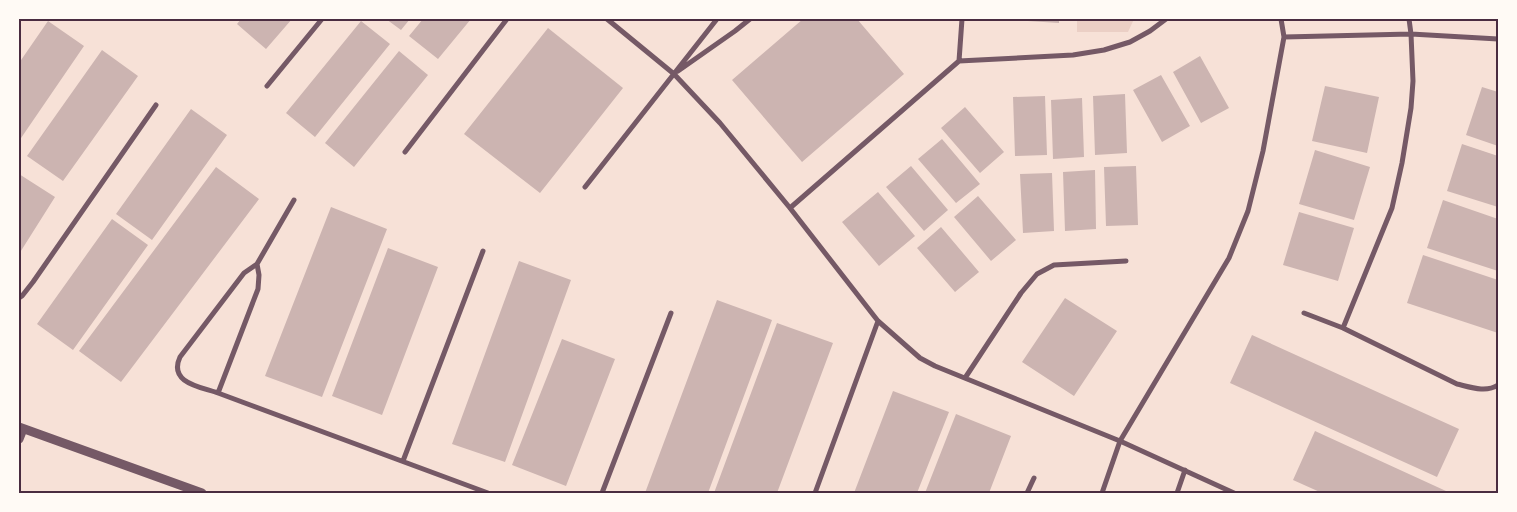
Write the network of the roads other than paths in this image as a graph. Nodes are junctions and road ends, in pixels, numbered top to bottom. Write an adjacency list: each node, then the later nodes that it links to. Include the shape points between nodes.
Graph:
1 (322, 19): 15 (street)
2 (507, 19): 17 (street)
3 (607, 19): 14 (street)
4 (717, 19): 14 (street)
5 (750, 19): 14 (street)
6 (962, 19): 13 (street)
7 (1166, 19): 13 (street, via 1130,42 1104,50 1072,55)
8 (1281, 19): 11 (street)
9 (1409, 19): 10 (street)
10 (1411, 34): 11 (street); 12 (street); 28 (street, via 1411,108 1392,208)
11 (1284, 37): 34 (street, via 1263,151 1248,211 1229,258)
12 (1498, 40)
13 (959, 61): 20 (street)
14 (674, 74): 18 (street); 20 (street, via 720,123)
15 (267, 86)
16 (156, 105): 24 (street)
17 (405, 152)
18 (584, 187)
19 (294, 200): 23 (street)
20 (790, 208): 27 (street)
21 (483, 251): 35 (street)
22 (1126, 261): 29 (street, via 1054,265 1037,274)
23 (257, 264): 31 (street, via 258,289); 31 (street, via 244,274 177,365 179,375 186,381)
24 (20, 297)
25 (671, 313): 40 (street)
26 (1304, 313): 28 (street)
27 (878, 320): 29 (street, via 920,358); 41 (street)
28 (1343, 328): 30 (street, via 1457,384 1492,389)
29 (965, 378): 34 (street)
30 (1498, 385)
31 (218, 393): 35 (street)
32 (21, 428): 33 (street); 38 (street)
33 (19, 439)
34 (1120, 441): 36 (street); 43 (street)
35 (403, 461): 39 (street)
36 (1185, 470): 44 (street); 45 (street)
37 (1034, 478): 42 (street)
38 (202, 493)
39 (488, 493)
40 (602, 493)
41 (815, 493)
42 (1027, 493)
43 (1102, 493)
44 (1177, 493)
45 (1234, 493)

